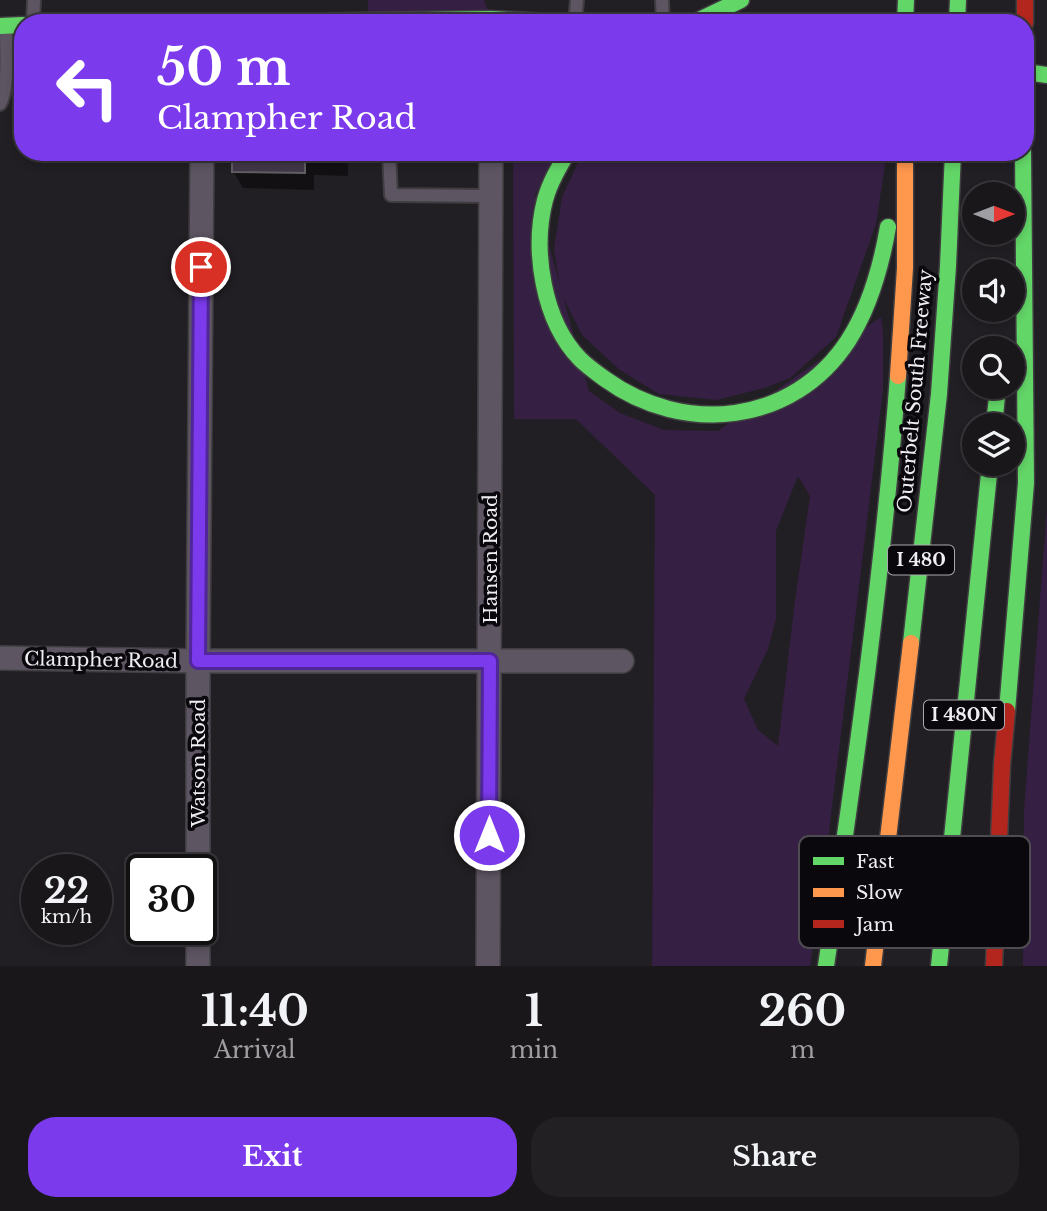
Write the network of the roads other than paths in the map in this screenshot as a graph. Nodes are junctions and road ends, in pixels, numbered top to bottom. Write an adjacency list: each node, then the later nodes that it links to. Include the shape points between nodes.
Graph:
1 (741, 0): 2 (main road)
2 (712, 14)
3 (3, 26): 4 (lane, via 5,89)
4 (0, 104)
5 (202, 161): 18 (street, Watson Road)
6 (389, 161): 15 (lane, via 391,195)
7 (491, 161): 15 (street, Hansen Road)
8 (562, 161): 9 (main road, via 540,221 540,263 546,297 578,357 607,382 655,408 720,415 750,411 796,392 820,375 856,329 882,261)
9 (897, 161)
10 (905, 161): 21 (main road, via 896,399)
11 (953, 161): 22 (main road, Outerbelt South Freeway / I 480, via 939,394)
12 (1020, 161): 14 (main road)
13 (1021, 161): 24 (main road, via 1026,483)
14 (1017, 182)
15 (491, 196): 19 (street, Hansen Road)
16 (989, 476): 23 (main road, I 480N)
17 (0, 658): 18 (street, Clampher Road)
18 (198, 661): 19 (street, Clampher Road); 25 (street, Watson Road)
19 (490, 661): 20 (street, Clampher Road); 32 (street, Hansen Road)
20 (622, 661)
21 (846, 836)
22 (888, 836)
23 (952, 836)
24 (999, 836)
25 (198, 854)
26 (198, 945): 31 (street)
27 (830, 948): 33 (main road)
28 (875, 948): 34 (main road, Outerbelt South Freeway / I 480)
29 (941, 948): 35 (main road, I 480N)
30 (995, 948): 36 (main road)
31 (198, 966)
32 (488, 966)
33 (827, 966)
34 (873, 966)
35 (939, 966)
36 (994, 966)

